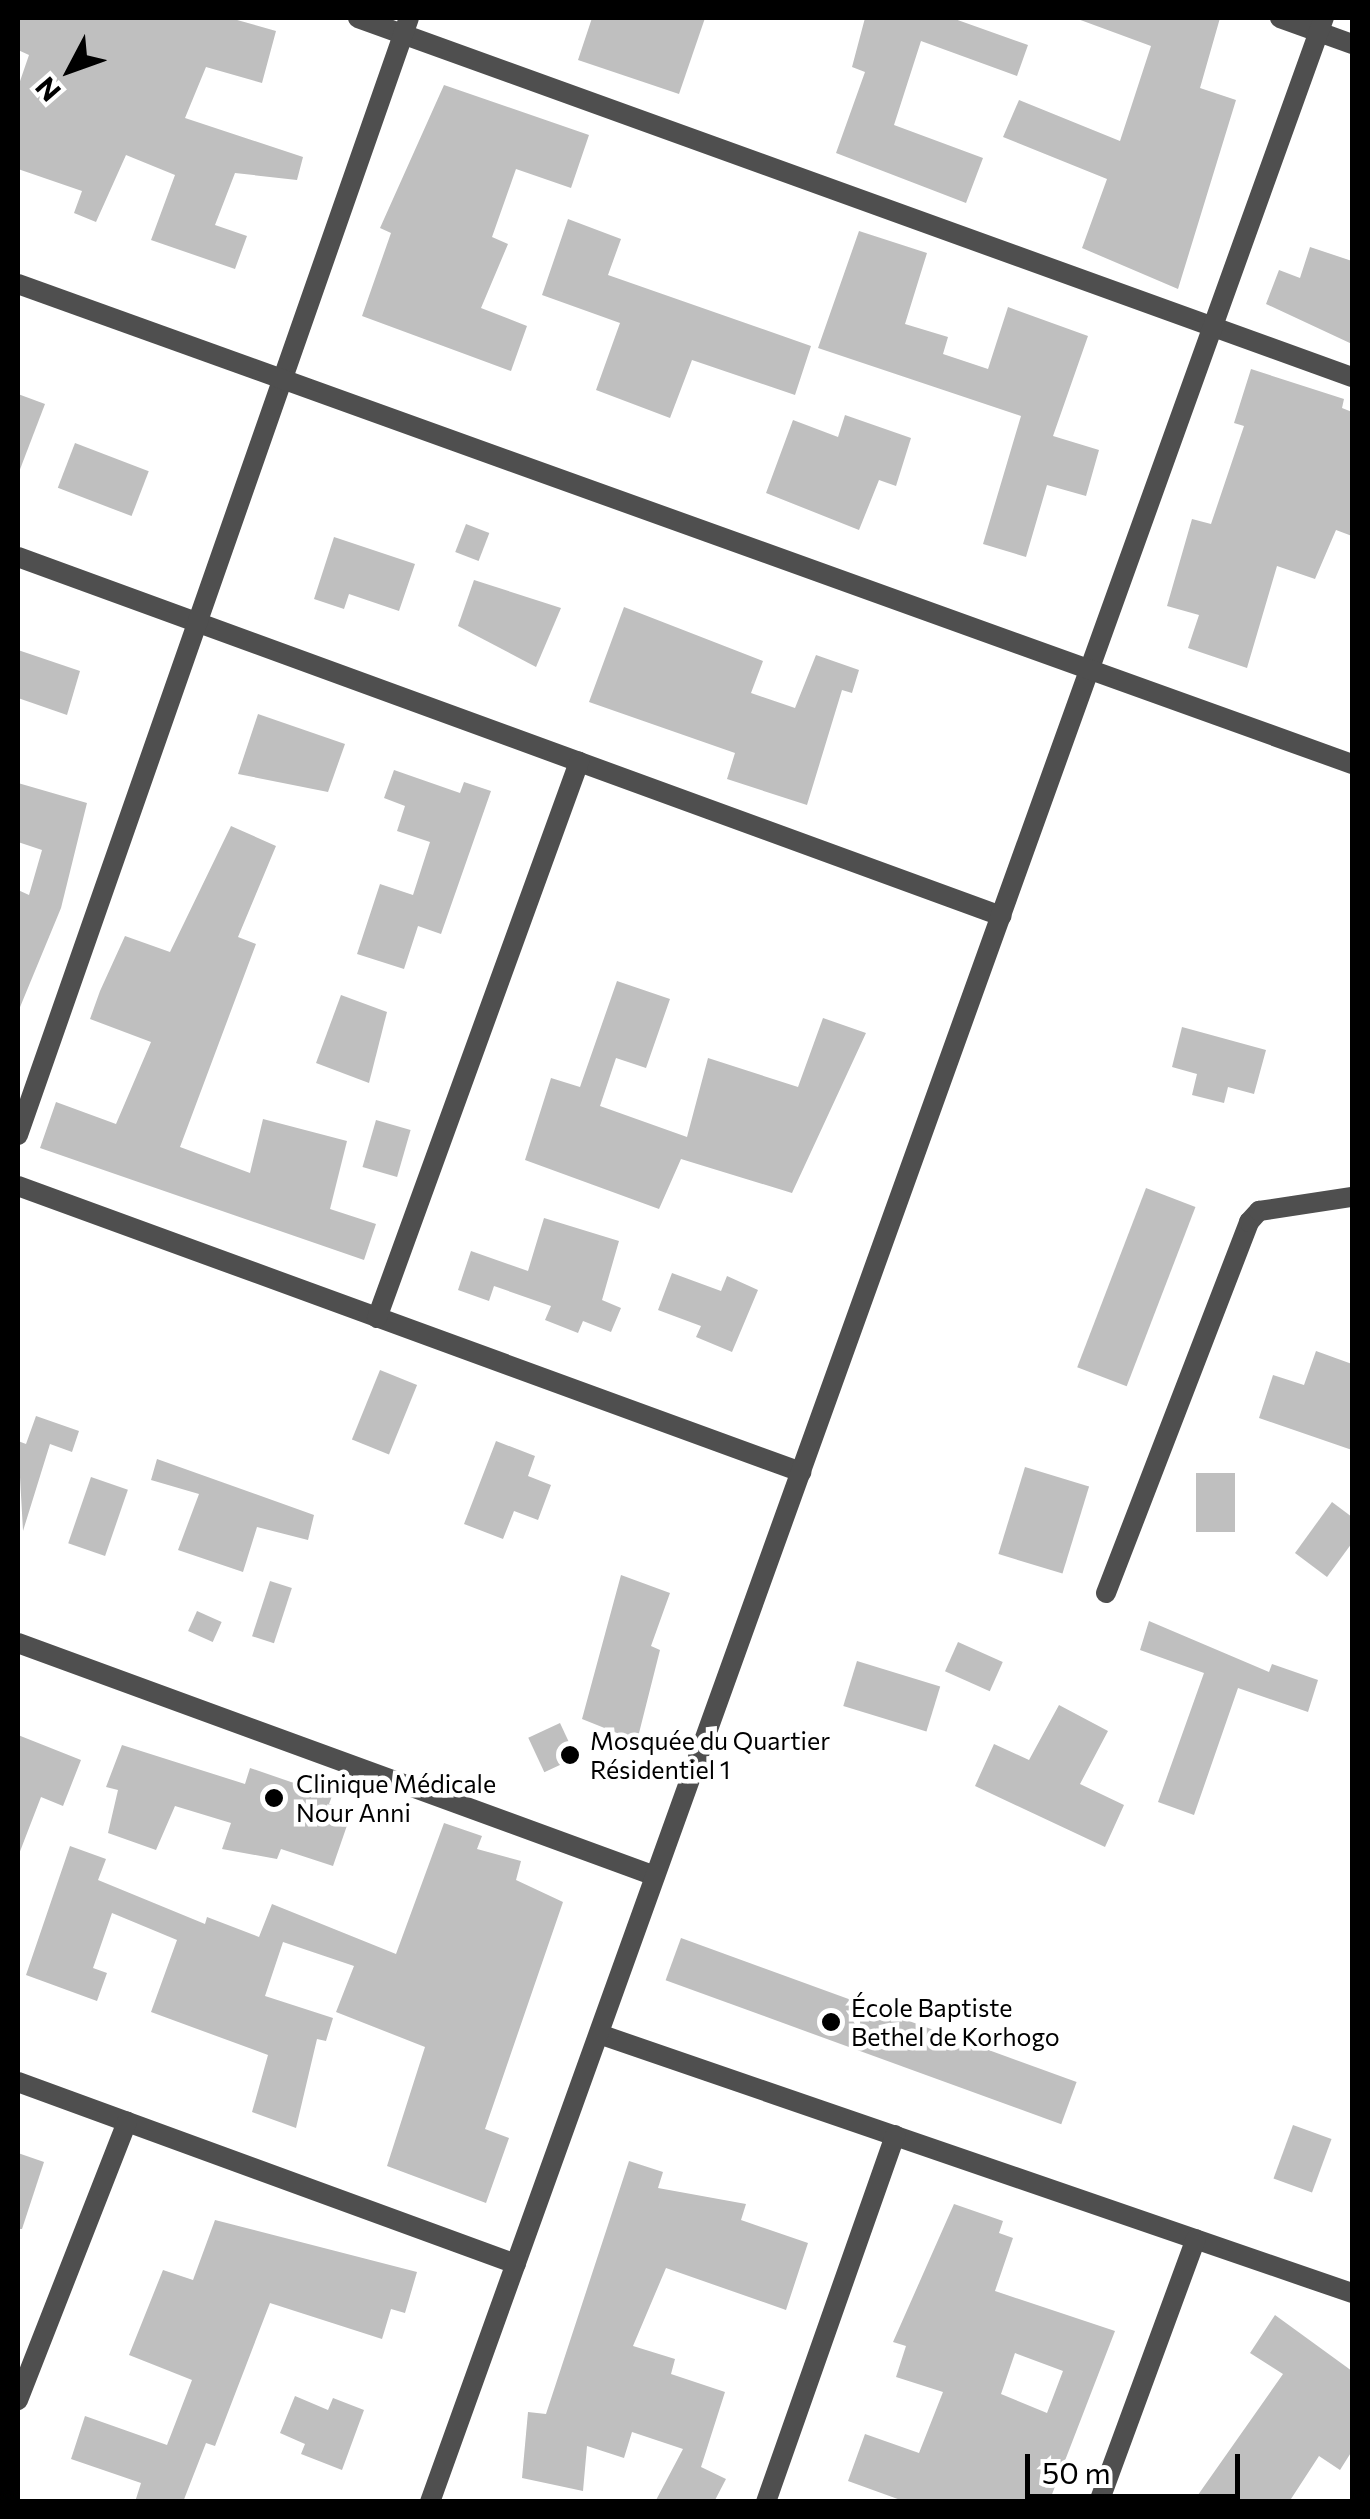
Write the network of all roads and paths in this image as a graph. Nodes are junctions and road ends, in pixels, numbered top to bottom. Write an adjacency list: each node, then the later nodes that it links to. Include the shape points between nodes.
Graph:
1 (358, 18): 4 (street)
2 (1280, 18): 3 (street)
3 (1322, 25): 5 (street); 7 (street)
4 (406, 26): 7 (street); 9 (street)
5 (1352, 44)
6 (18, 284): 9 (street)
7 (1212, 327): 8 (street); 12 (street)
8 (1352, 378)
9 (287, 386): 11 (street); 12 (street)
10 (18, 556): 11 (street)
11 (202, 624): 13 (street); 16 (street)
12 (1086, 674): 14 (street); 15 (street)
13 (579, 762): 15 (street); 19 (street)
14 (1352, 764)
15 (1001, 916): 20 (street)
16 (18, 1135)
17 (18, 1186): 19 (street)
18 (1352, 1198): 21 (street, via 1260,1211 1249,1222)
19 (378, 1318): 20 (street)
20 (801, 1472): 23 (street)
21 (1106, 1593)
22 (18, 1642): 23 (street)
23 (655, 1876): 24 (street)
24 (599, 2034): 27 (street); 29 (street)
25 (18, 2082): 26 (street)
26 (128, 2122): 29 (street); 31 (street)
27 (895, 2136): 28 (street); 33 (street)
28 (1196, 2239): 30 (street); 34 (street)
29 (516, 2264): 32 (street)
30 (1352, 2293)
31 (18, 2400)
32 (431, 2501)
33 (766, 2502)
34 (1100, 2502)

